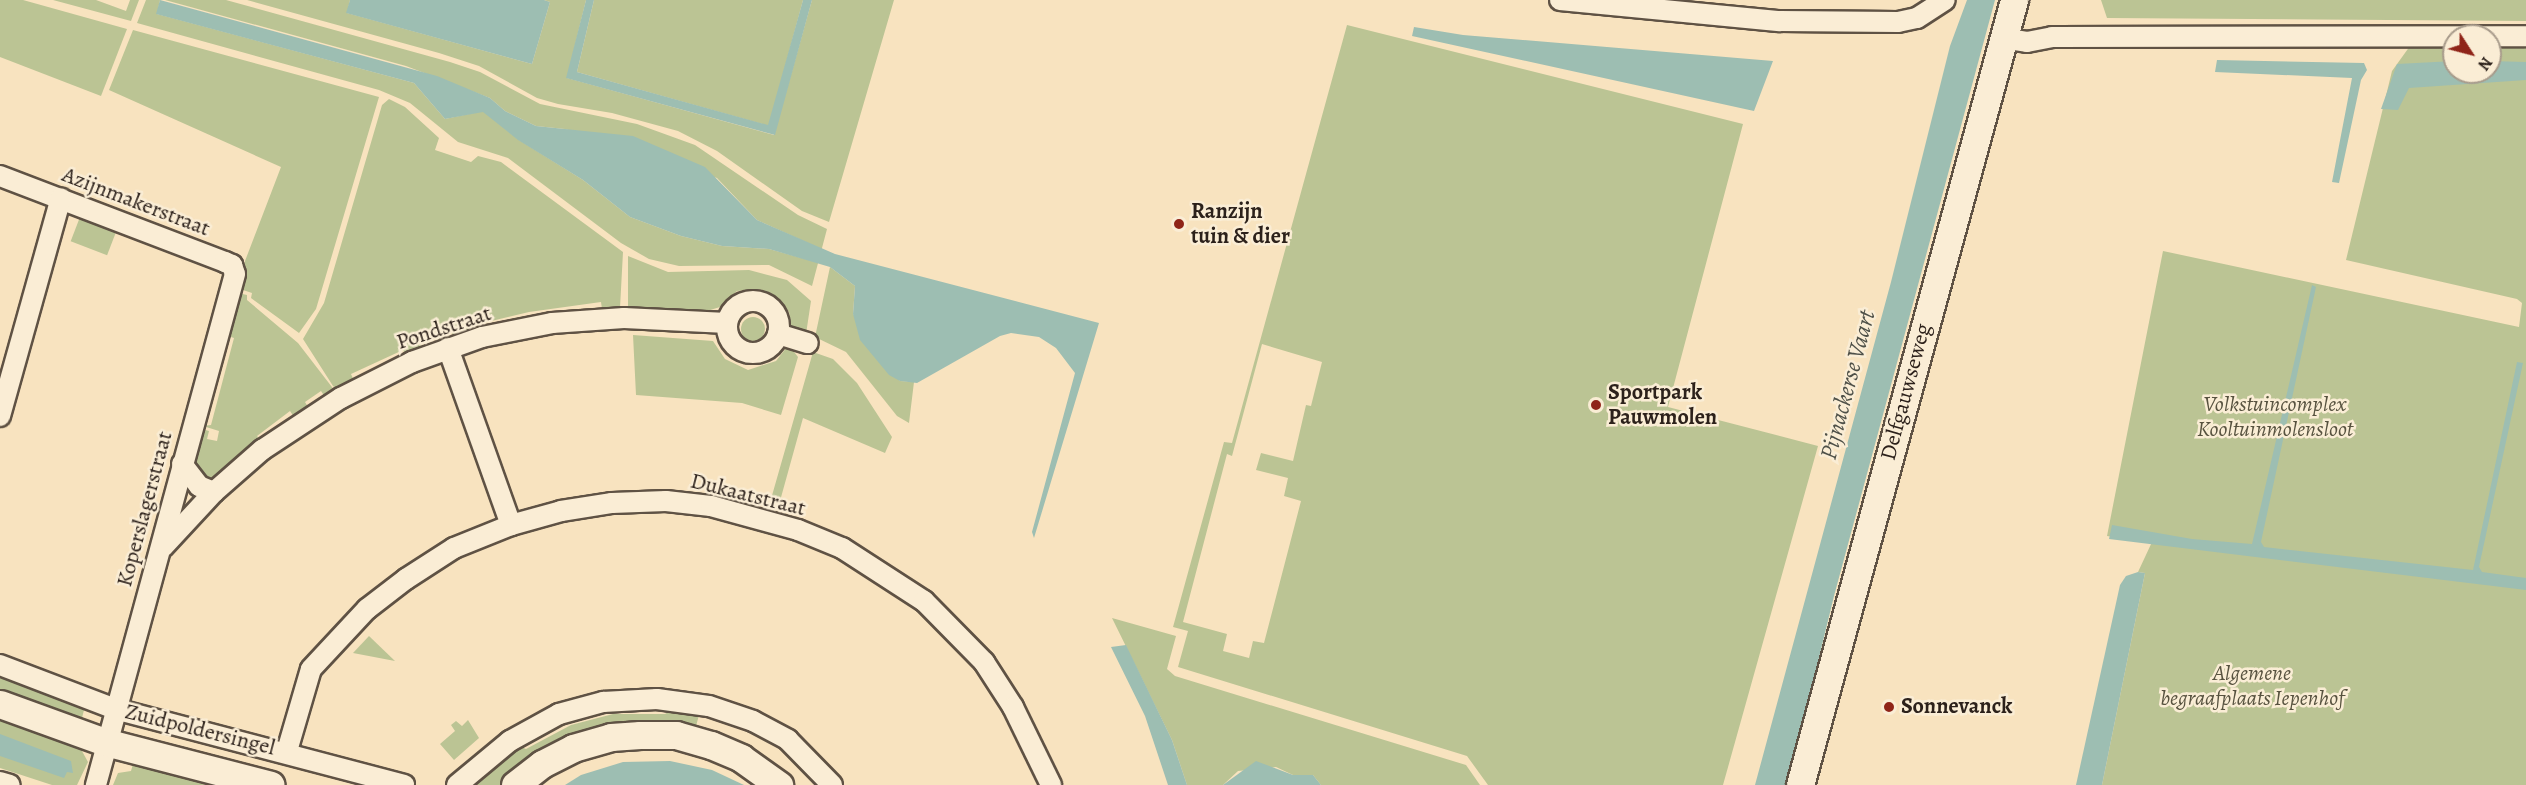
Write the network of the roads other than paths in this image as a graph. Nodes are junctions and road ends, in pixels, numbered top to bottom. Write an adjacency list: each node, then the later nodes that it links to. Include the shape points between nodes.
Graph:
1 (1560, 0): 3 (street, via 1780,21 1898,22)
2 (2014, 0): 5 (street, Delfgauwseweg)
3 (1938, 6)
4 (2526, 36): 5 (street, via 2064,37 2027,42)
5 (2001, 38): 33 (street, Delfgauwseweg)
6 (0, 176): 7 (street, Azijnmakerstraat)
7 (61, 198): 8 (street, Azijnmakerstraat, via 232,265 235,274); 13 (street)
8 (231, 288): 14 (street, Koperslagerstraat)
9 (727, 323): 10 (street, via 733,345 747,353 769,347); 10 (street, via 736,307 753,301 763,303 776,316); 12 (street, Pondstraat, via 624,318 563,322)
10 (778, 334): 11 (street)
11 (808, 343)
12 (448, 348): 15 (street, Pondstraat, via 379,377 301,422); 16 (street)
13 (0, 416)
14 (182, 464): 15 (street, via 199,486); 17 (street, Koperslagerstraat)
15 (214, 492): 17 (street, Pondstraat)
16 (511, 525): 22 (street, Dukaatstraat, via 454,548 366,609 336,637 311,669); 32 (street, Dukaatstraat, via 612,502 666,501 760,518 842,548 883,572 957,631 984,662 1013,707)
17 (158, 554): 20 (street, Koperslagerstraat)
18 (0, 665): 20 (street, Zuidpoldersingel)
19 (0, 704): 21 (street, Zuidpoldersingel)
20 (115, 709): 21 (street, Koperslagerstraat); 22 (street, Zuidpoldersingel)
21 (105, 742): 25 (street, Koperslagerstraat); 26 (street, Zuidpoldersingel)
22 (287, 751): 27 (street, Zuidpoldersingel)
23 (0, 782): 24 (street)
24 (10, 785)
25 (96, 785)
26 (271, 785)
27 (404, 785)
28 (457, 785): 31 (street, via 510,741 559,714 603,702 657,699 708,706 753,721 788,740)
29 (515, 785): 30 (street, via 542,764 573,748 611,737 640,735 676,735 711,745 741,758)
30 (780, 785)
31 (832, 785)
32 (1051, 785)
33 (1800, 785)

